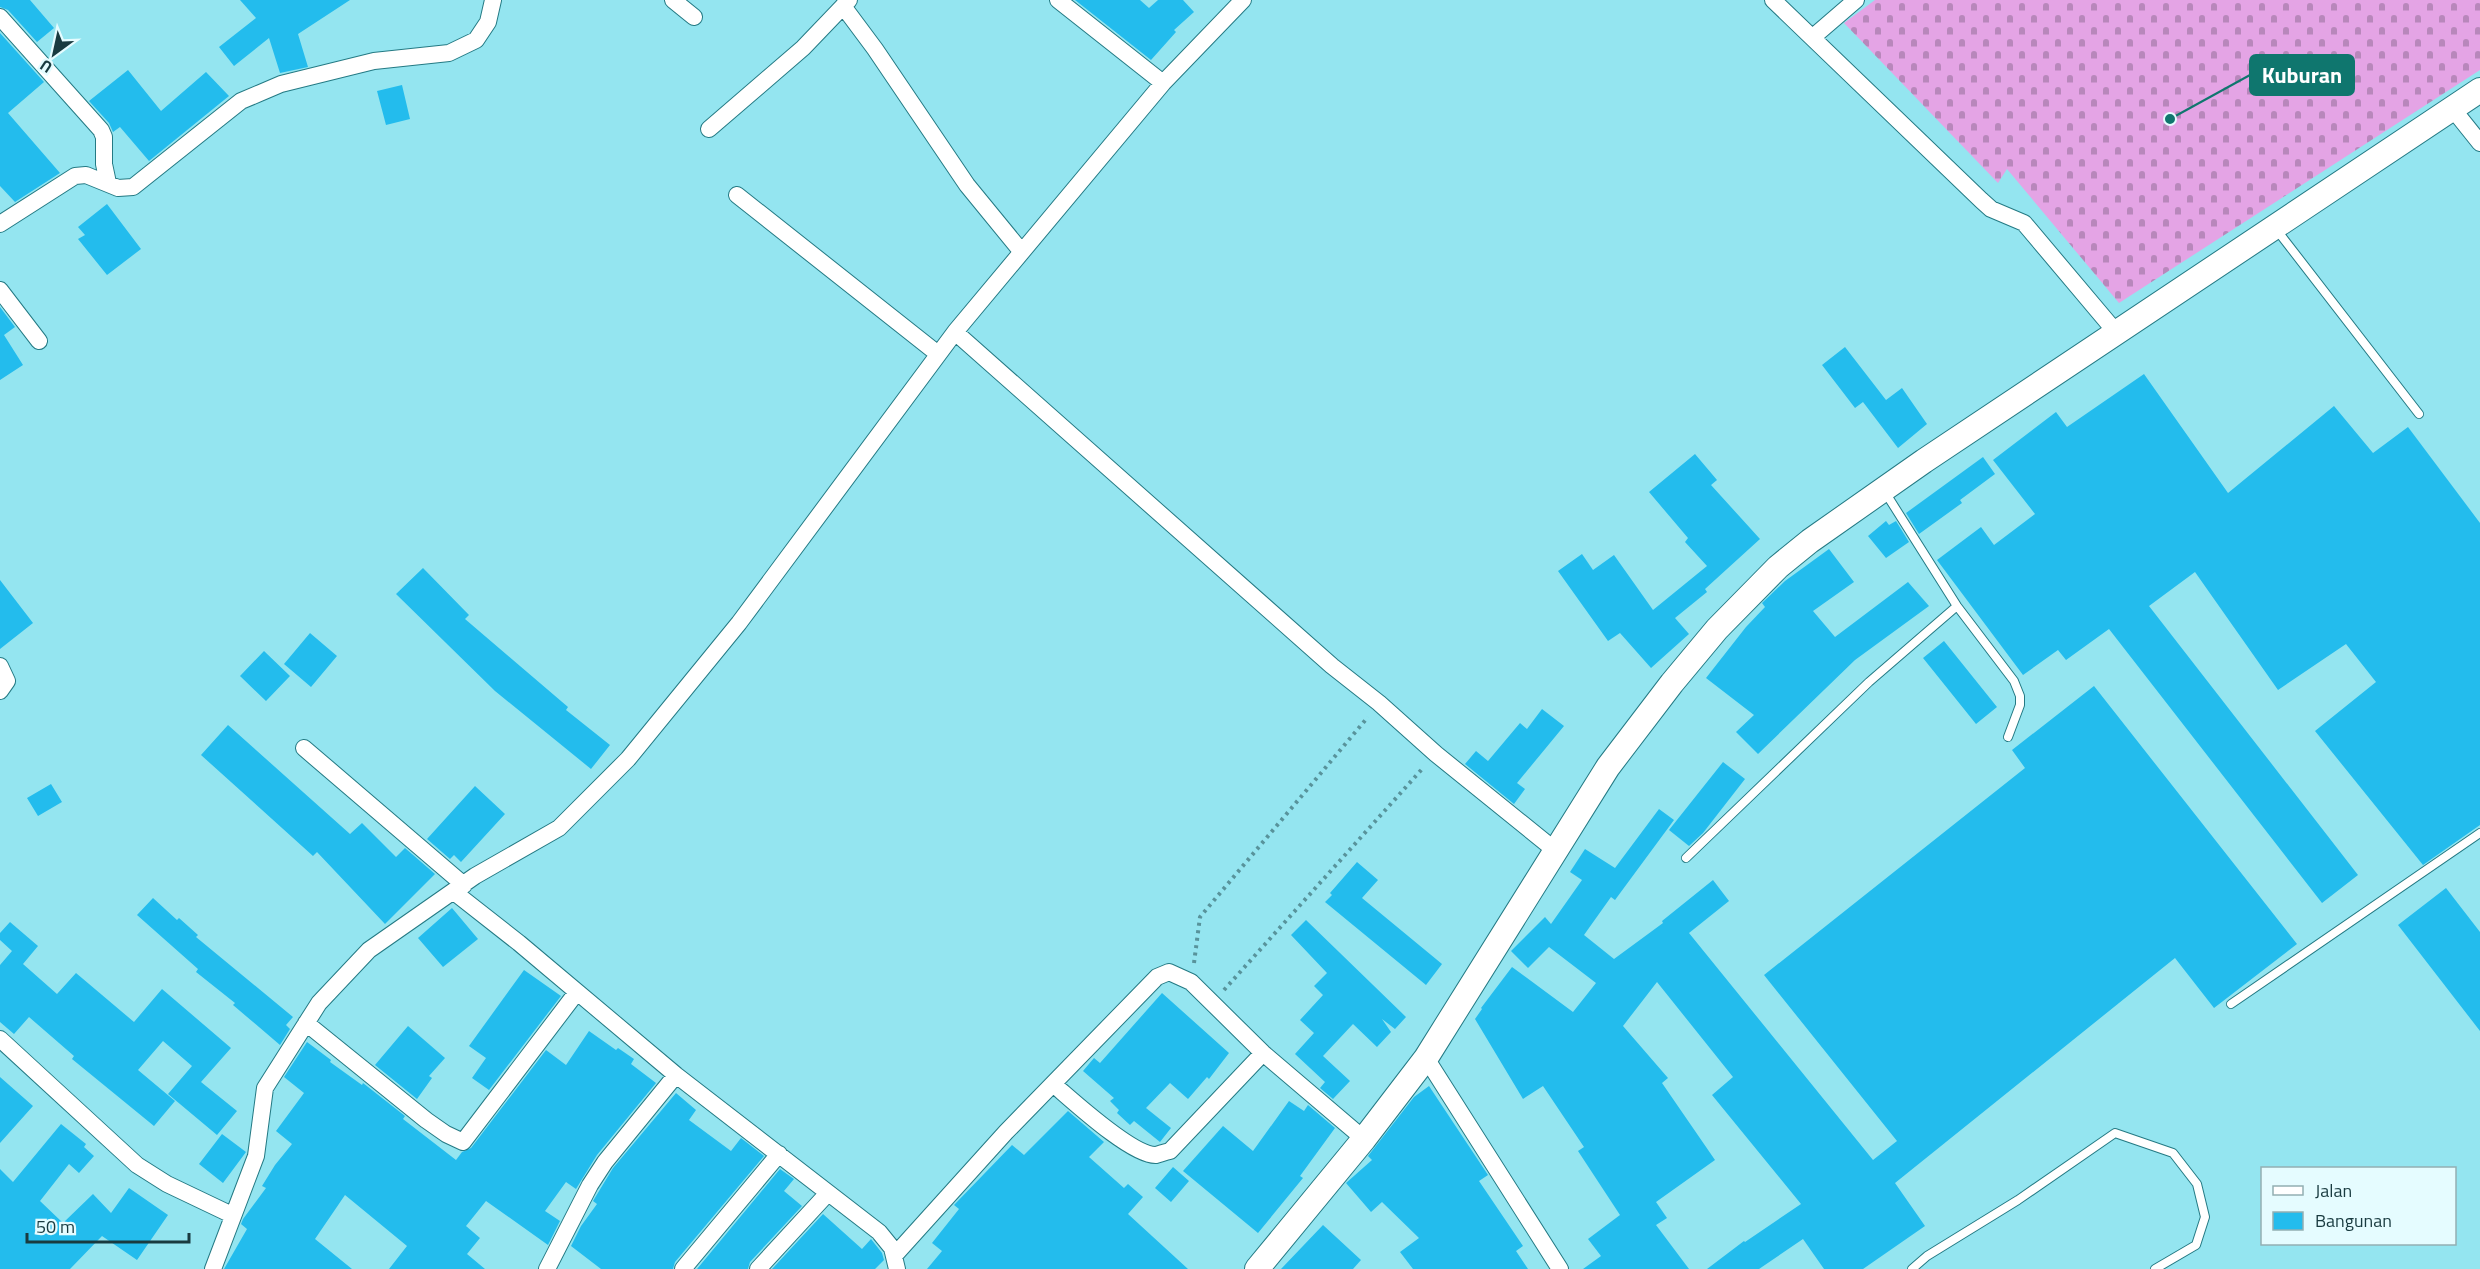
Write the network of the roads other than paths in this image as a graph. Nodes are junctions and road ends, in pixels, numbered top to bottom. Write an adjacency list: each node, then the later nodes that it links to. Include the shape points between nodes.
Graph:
1 (492, 0): 16 (street, via 488,22 476,40 449,53 374,61 282,84 241,101 133,187 118,188)
2 (673, 0): 9 (street)
3 (1058, 0): 11 (street)
4 (1243, 0): 11 (street)
5 (1773, 0): 10 (street)
6 (1856, 0): 10 (street)
7 (846, 3): 14 (street, via 803,48); 20 (street, via 967,185)
8 (0, 17): 16 (street, via 101,130)
9 (694, 17)
10 (1813, 37): 22 (street, via 1981,200 2024,223)
11 (1163, 83): 20 (street)
12 (2480, 90): 13 (main road)
13 (2452, 108): 15 (street); 19 (main road)
14 (709, 129)
15 (2480, 142)
16 (108, 183): 18 (street, via 86,175 75,176)
17 (737, 195): 25 (street)
18 (0, 224)
19 (2275, 227): 22 (main road); 26 (lane)
20 (1021, 250): 23 (street)
21 (0, 290): 24 (street)
22 (2115, 331): 27 (main road)
23 (955, 332): 25 (street); 34 (street, via 1332,666)
24 (39, 341)
25 (938, 354): 36 (street, via 739,623 628,759 560,828)
26 (2419, 414)
27 (1883, 489): 28 (lane); 34 (main road, via 1778,567 1731,614 1608,766)
28 (1957, 606): 31 (lane, via 2014,681 2020,696); 35 (lane, via 1869,682)
29 (0, 666): 30 (street, via 8,681)
30 (0, 691)
31 (2008, 737)
32 (304, 748): 36 (street)
33 (2480, 833): 38 (lane)
34 (1556, 851): 42 (main road)
35 (1686, 858)
36 (459, 888): 37 (street); 39 (street, via 369,950)
37 (577, 992): 39 (street, via 463,1142 426,1120); 43 (street)
38 (2231, 1004)
39 (306, 1023): 48 (street, via 265,1088 256,1156)
40 (0, 1039): 48 (street, via 137,1165)
41 (1263, 1053): 44 (street, via 1170,1151 1154,1155 1132,1146 1093,1119); 44 (street, via 1191,982 1169,972 1156,977); 45 (street)
42 (1426, 1058): 45 (main road); 55 (street)
43 (676, 1075): 46 (street); 51 (street, via 605,1162)
44 (1053, 1084): 49 (street, via 1006,1132)
45 (1364, 1139): 54 (main road)
46 (778, 1154): 47 (street); 52 (street)
47 (828, 1193): 49 (street, via 879,1232 892,1248); 53 (street)
48 (232, 1215): 50 (street)
49 (895, 1262)
50 (213, 1269)
51 (547, 1269)
52 (683, 1269)
53 (759, 1269)
54 (1257, 1269)
55 (1560, 1269)
56 (1912, 1269): 57 (lane, via 2115,1133 2173,1153 2197,1184 2205,1217 2196,1245)
57 (2155, 1269)

